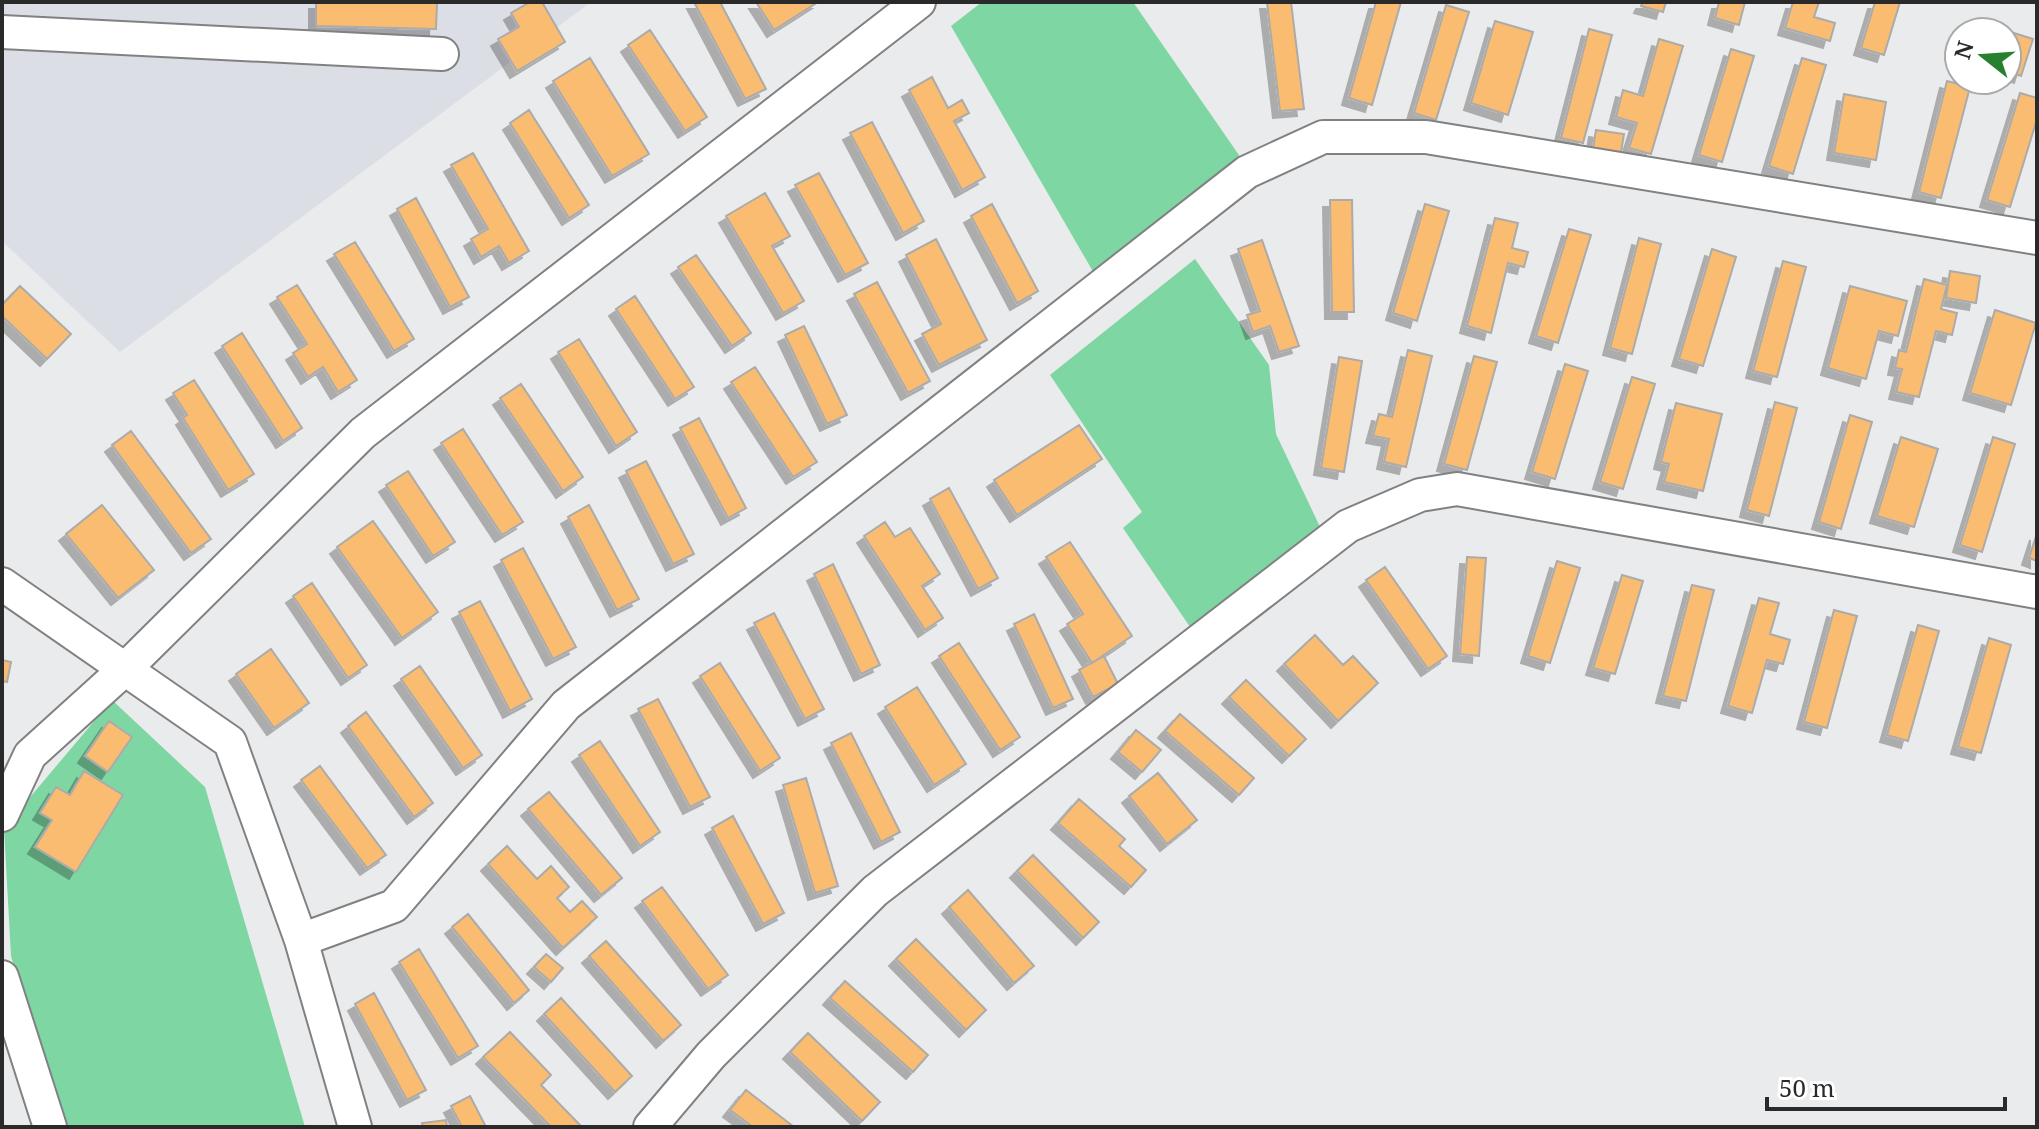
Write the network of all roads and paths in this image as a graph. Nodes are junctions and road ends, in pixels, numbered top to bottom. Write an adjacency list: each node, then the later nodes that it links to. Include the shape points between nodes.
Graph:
1 (919, 2): 7 (street, via 363,433)
2 (2, 32): 3 (street)
3 (442, 54)
4 (2037, 238): 9 (street, via 1426,137 1323,137 1247,172 566,705 394,906)
5 (2, 584): 7 (street)
6 (2037, 592): 13 (street, via 1457,489 1420,495 1348,526 875,891 711,1055)
7 (125, 669): 8 (street, via 30,755); 9 (street, via 230,742)
8 (2, 815)
9 (301, 940): 12 (street)
10 (2, 977): 11 (street)
11 (50, 1127)
12 (355, 1127)
13 (650, 1127)

